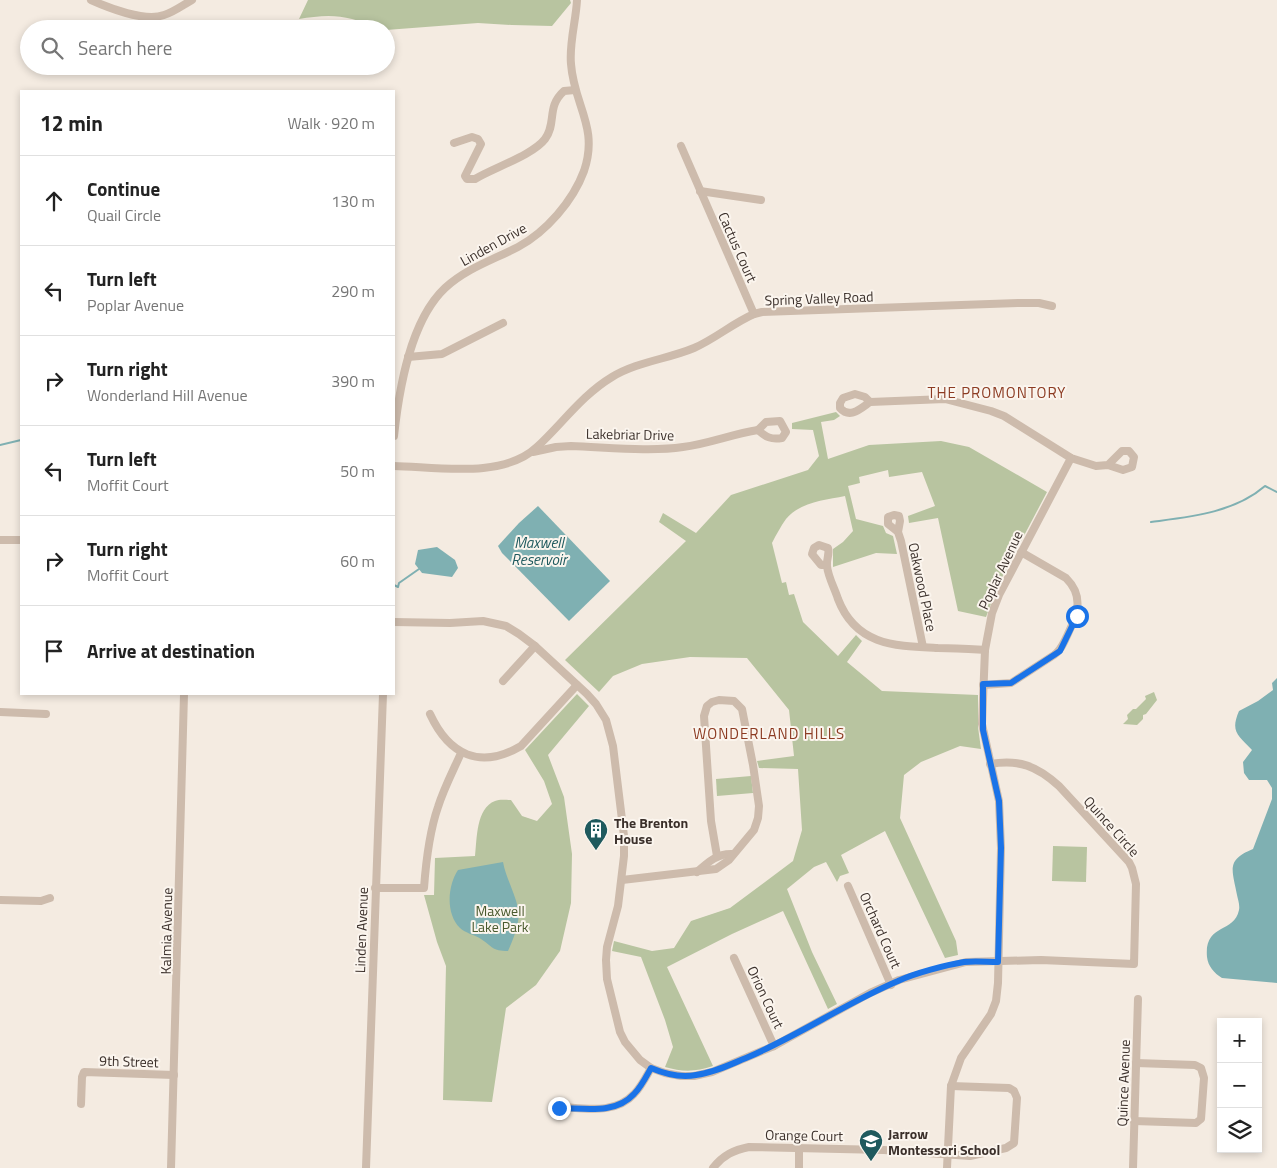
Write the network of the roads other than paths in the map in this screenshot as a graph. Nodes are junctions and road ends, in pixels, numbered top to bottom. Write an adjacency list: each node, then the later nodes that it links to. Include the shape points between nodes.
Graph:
1 (91, 0): 2 (street, via 149,17 166,15)
2 (192, 0)
3 (577, 0): 4 (street, Linden Drive, via 571,54)
4 (575, 90): 5 (street, via 564,90 556,97 548,134 539,146 475,179 465,176 480,144 478,139 472,137); 12 (street, Linden Drive, via 587,126 590,149 572,196 533,237 474,267 446,287 433,302)
5 (454, 143)
6 (681, 146): 7 (street, Cactus Court)
7 (700, 191): 8 (street, Cactus Court); 10 (street, Cactus Court)
8 (761, 200)
9 (1052, 306): 10 (street, Spring Valley Road, via 1018,303)
10 (754, 314): 16 (street, Spring Valley Road, via 693,349 612,377 596,388)
11 (503, 323): 12 (street, via 442,354)
12 (408, 357): 14 (street)
13 (870, 402): 17 (street, via 945,399 991,411)
14 (395, 428)
15 (758, 430): 16 (street, Lakebriar Drive, via 665,449 571,446)
16 (531, 452): 19 (street, Spring Valley Road, via 494,468)
17 (1071, 458): 18 (street, via 1096,466); 23 (street, Poplar Avenue)
18 (1108, 465)
19 (395, 466)
20 (898, 532): 27 (street, Oakwood Place)
21 (0, 540): 22 (street)
22 (20, 540)
23 (1021, 552): 28 (street, Poplar Avenue, via 992,613); 30 (street, via 1070,582 1078,601 1077,616 1060,651 1011,683)
24 (826, 565): 27 (street, via 839,601 861,631 897,646)
25 (395, 622): 26 (street, via 494,622 506,626)
26 (534, 646): 29 (street); 31 (street)
27 (923, 647): 28 (street)
28 (985, 650): 30 (street, Poplar Avenue)
29 (503, 681)
30 (983, 684): 38 (street, Poplar Avenue, via 982,724)
31 (577, 685): 37 (street, via 530,738 510,753 483,758); 42 (street, via 596,704 611,733 624,836)
32 (184, 695): 54 (street, Kalmia Avenue)
33 (383, 695): 44 (street, Linden Avenue)
34 (0, 712): 35 (street)
35 (46, 714)
36 (430, 714): 37 (street, via 443,737)
37 (461, 753): 44 (street, via 431,830 424,888)
38 (990, 764): 48 (street, Poplar Avenue, via 999,801 1001,848); 48 (street, Quince Circle, via 1014,762 1046,775 1129,862 1136,884 1134,964 1041,960)
39 (733, 854): 40 (street); 40 (street, via 754,830 759,806 742,709 727,699 712,702 704,716 711,821); 41 (street, via 716,869)
40 (718, 856): 41 (street)
41 (697, 872): 42 (street)
42 (622, 880): 53 (street, via 607,947 607,979 620,1032 640,1060)
43 (848, 886): 49 (street, Orchard Court)
44 (375, 888): 62 (street, Linden Avenue)
45 (50, 898): 46 (street, via 41,901)
46 (0, 900)
47 (734, 958): 51 (street, Orion Court)
48 (998, 962): 49 (street, via 955,964); 55 (street, Poplar Avenue, via 993,1007 961,1058)
49 (891, 985): 51 (street)
50 (1138, 998): 52 (street, Quince Avenue)
51 (774, 1046): 53 (street, via 712,1072 694,1076 664,1073)
52 (1136, 1063): 58 (street, Quince Avenue); 58 (street, via 1195,1065 1201,1068 1204,1078 1200,1121)
53 (651, 1068): 57 (street, via 636,1093 617,1106)
54 (174, 1076): 56 (street, 9th Street, via 84,1072); 61 (street, Kalmia Avenue)
55 (951, 1086): 60 (street, Poplar Avenue); 60 (street, Orange Court, via 1009,1088 1017,1098 1014,1143 1006,1148 970,1156)
56 (81, 1104)
57 (559, 1108)
58 (1134, 1121): 66 (street, Quince Avenue)
59 (799, 1148): 60 (street, Orange Court); 63 (street, Orange Court, via 738,1149 723,1157); 64 (street)
60 (948, 1155): 65 (street, Poplar Avenue)
61 (171, 1168)
62 (366, 1168)
63 (713, 1168)
64 (799, 1168)
65 (947, 1168)
66 (1133, 1168)

